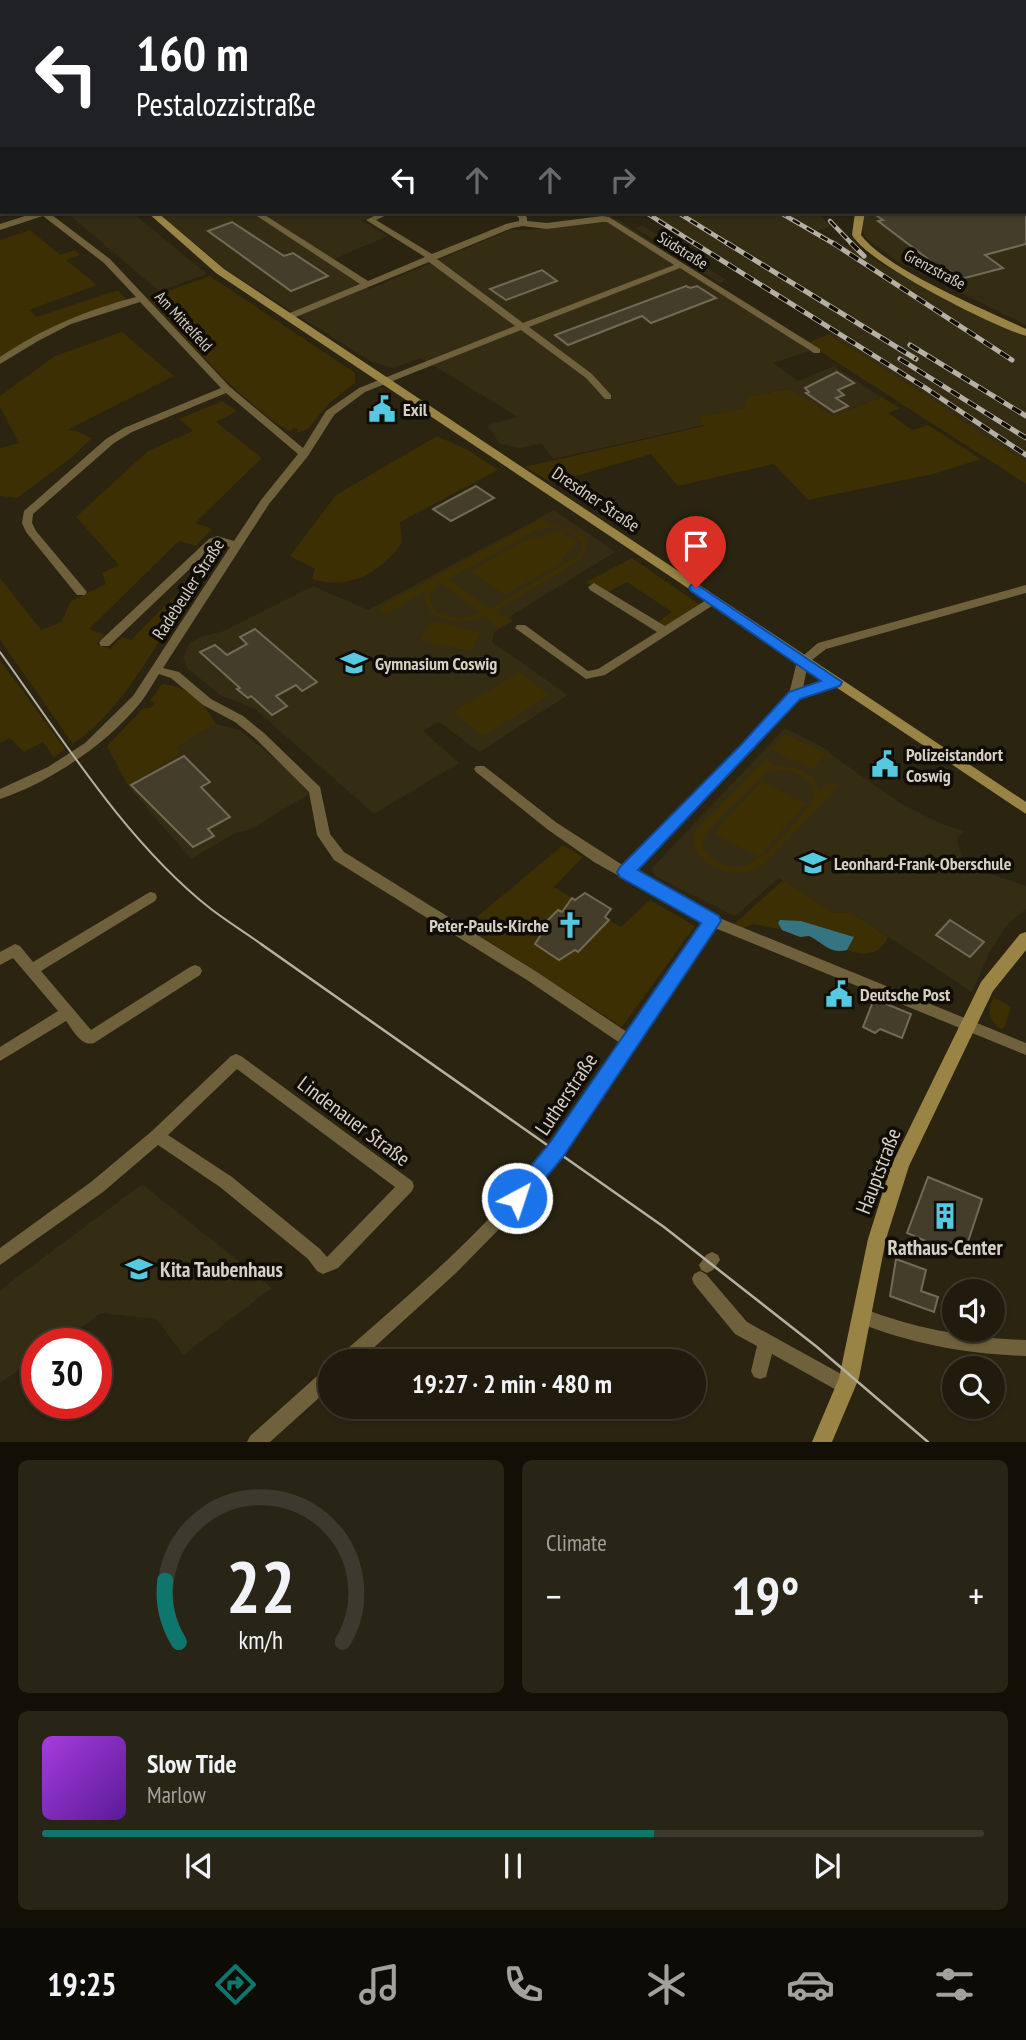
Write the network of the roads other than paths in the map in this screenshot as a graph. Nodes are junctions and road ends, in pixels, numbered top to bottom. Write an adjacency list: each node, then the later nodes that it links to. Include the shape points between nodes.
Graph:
1 (40, 214): 9 (street)
2 (44, 214): 13 (street, Am Mittelfeld, via 107,261)
3 (154, 214): 14 (main road, Dresdner Straße, via 195,252)
4 (258, 214): 12 (street)
5 (384, 214): 10 (street, via 370,220)
6 (519, 214): 8 (street)
7 (859, 214): 16 (main road, Grenzstraße, via 858,238 883,259)
8 (523, 223): 10 (street, Südstraße); 11 (street, Südstraße, via 547,226 609,220)
9 (0, 227)
10 (432, 258): 12 (street, Südstraße); 15 (street)
11 (681, 265): 15 (street); 17 (street, Südstraße)
12 (366, 284): 14 (street, Südstraße)
13 (141, 299): 18 (street, via 47,331); 20 (street, Am Mittelfeld)
14 (288, 317): 19 (main road, Dresdner Straße)
15 (522, 325): 19 (street, Radebeuler Straße); 21 (street, via 589,376)
16 (1026, 333)
17 (817, 351)
18 (0, 361)
19 (384, 381): 22 (street, Radebeuler Straße, via 330,413); 27 (main road, Dresdner Straße)
20 (227, 389): 22 (street, Am Mittelfeld); 26 (street, via 110,441 28,513 31,532)
21 (608, 397)
22 (304, 454): 23 (street, Radebeuler Straße)
23 (237, 546): 30 (street, via 212,541); 32 (street, Radebeuler Straße)
24 (594, 587): 29 (street)
25 (1026, 589): 31 (street, via 822,646)
26 (81, 592)
27 (715, 600): 29 (street); 31 (main road, Dresdner Straße)
28 (521, 628): 29 (street, via 586,675 601,672)
29 (664, 631)
30 (105, 643)
31 (803, 661): 33 (main road, Dresdner Straße); 34 (street)
32 (158, 670): 36 (street, Radebeuler Straße, via 122,716 89,746 52,771); 47 (street, via 175,675 207,702 248,726 315,790 324,835 339,856)
33 (834, 682): 34 (street); 37 (main road, Dresdner Straße)
34 (795, 695): 38 (street)
35 (480, 769): 38 (street, via 552,826)
36 (0, 794)
37 (1026, 809)
38 (626, 872): 40 (street)
39 (150, 897): 43 (street)
40 (712, 921): 46 (street); 47 (street, Lutherstraße)
41 (1026, 937): 46 (main road, Hauptstraße, via 988,987)
42 (0, 959): 43 (street, via 15,950)
43 (33, 970): 45 (street)
44 (195, 971): 45 (street, via 89,1039)
45 (68, 1012): 49 (street)
46 (968, 1024): 48 (street); 53 (main road, Hauptstraße, via 900,1166 880,1228)
47 (629, 1041): 56 (street, Lutherstraße, via 556,1150 505,1212)
48 (1026, 1049)
49 (0, 1055)
50 (157, 1136): 50 (street, Lindenauer Straße, via 236,1060 406,1186 332,1263 323,1266 226,1182); 51 (street, Lindenauer Straße, via 97,1187)
51 (0, 1257)
52 (706, 1268): 54 (street, via 741,1328)
53 (862, 1316): 55 (street, via 941,1342); 59 (main road, Hauptstraße)
54 (766, 1344): 57 (street); 59 (street)
55 (1026, 1348)
56 (360, 1349)
57 (760, 1371)
58 (318, 1386): 60 (street)
59 (846, 1386): 61 (main road, Hauptstraße)
60 (256, 1441)
61 (822, 1441)

